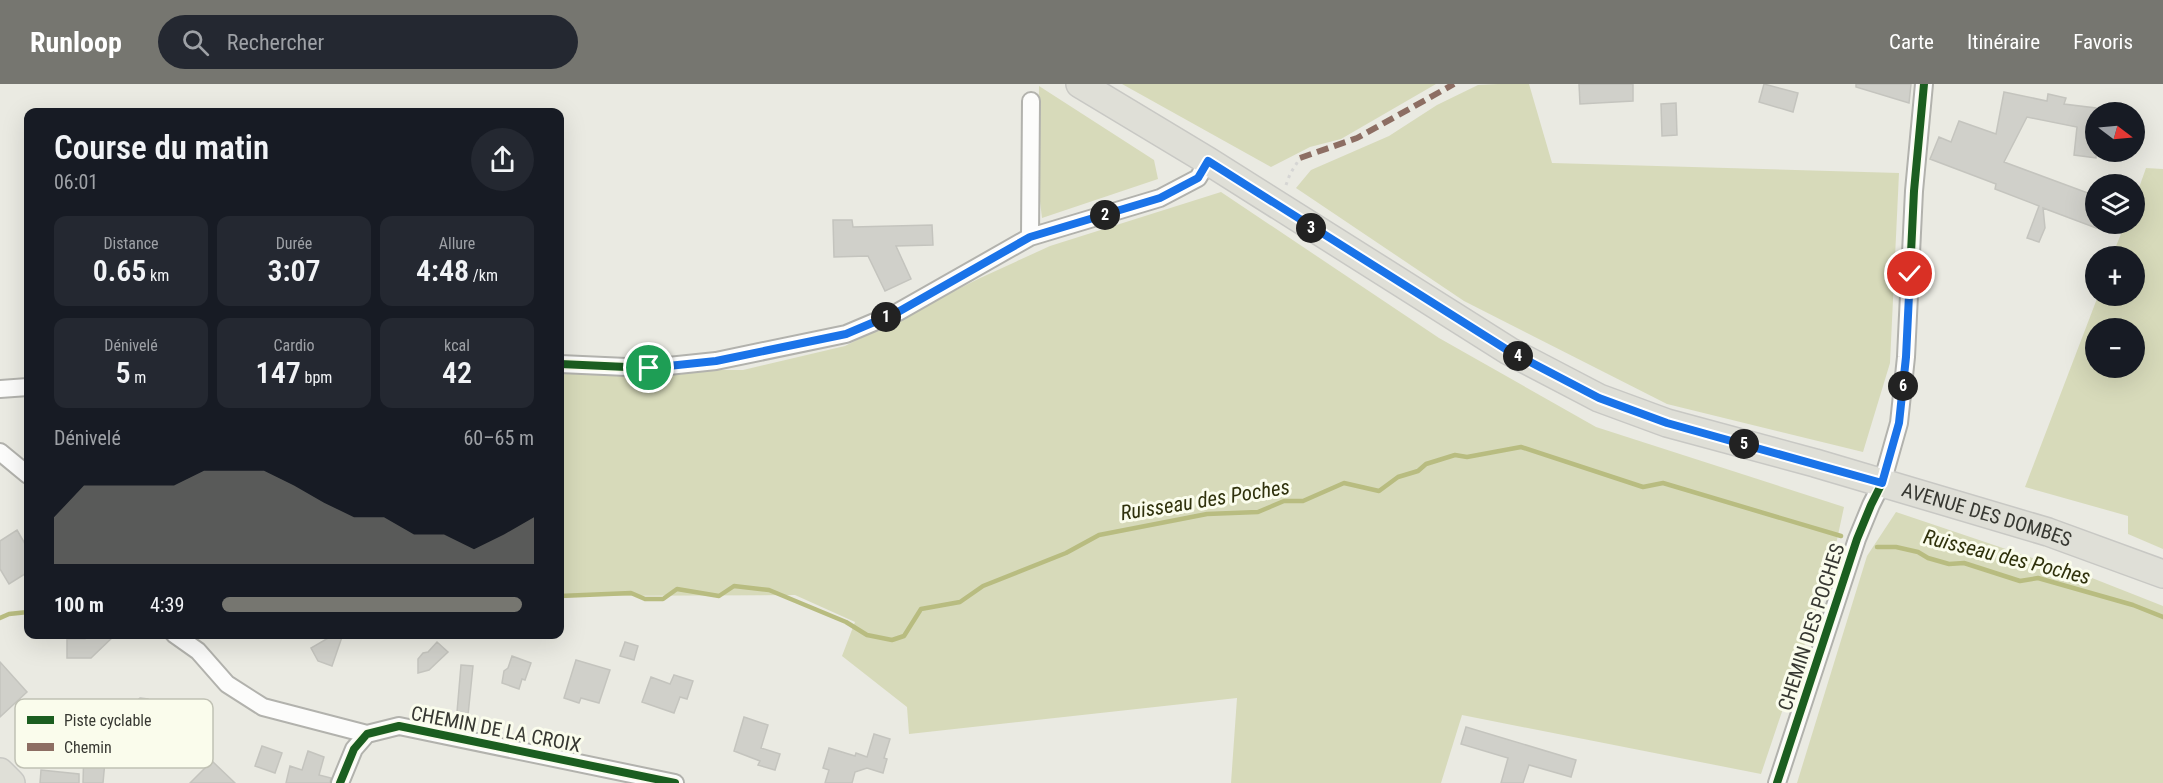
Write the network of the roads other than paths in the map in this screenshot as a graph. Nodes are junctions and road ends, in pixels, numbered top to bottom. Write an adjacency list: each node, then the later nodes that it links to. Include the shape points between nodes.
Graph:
1 (1080, 84): 4 (main road, AVENUE DES DOMBES)
2 (1924, 84): 11 (street, CHEMIN DES POCHES, via 1906,357 1899,423)
3 (1031, 101): 5 (street)
4 (1208, 161): 5 (street, via 1198,178 1160,198); 11 (main road, AVENUE DES DOMBES, via 1509,351 1599,398 1667,423)
5 (1030, 237): 6 (street, via 898,312 846,334 682,365 649,368)
6 (564, 364)
7 (24, 387): 8 (street)
8 (0, 389)
9 (0, 452): 10 (street)
10 (24, 472)
11 (1882, 483): 12 (main road, AVENUE DES DOMBES, via 2048,532); 19 (street, CHEMIN DES POCHES, via 1857,539)
12 (2163, 574)
13 (181, 639): 14 (street, via 198,651 227,684 263,707)
14 (367, 734): 17 (street, via 354,749); 18 (street, CHEMIN DE LA CROIX, via 399,726)
15 (0, 772): 16 (main road)
16 (11, 783)
17 (340, 783)
18 (675, 783)
19 (1777, 783)

